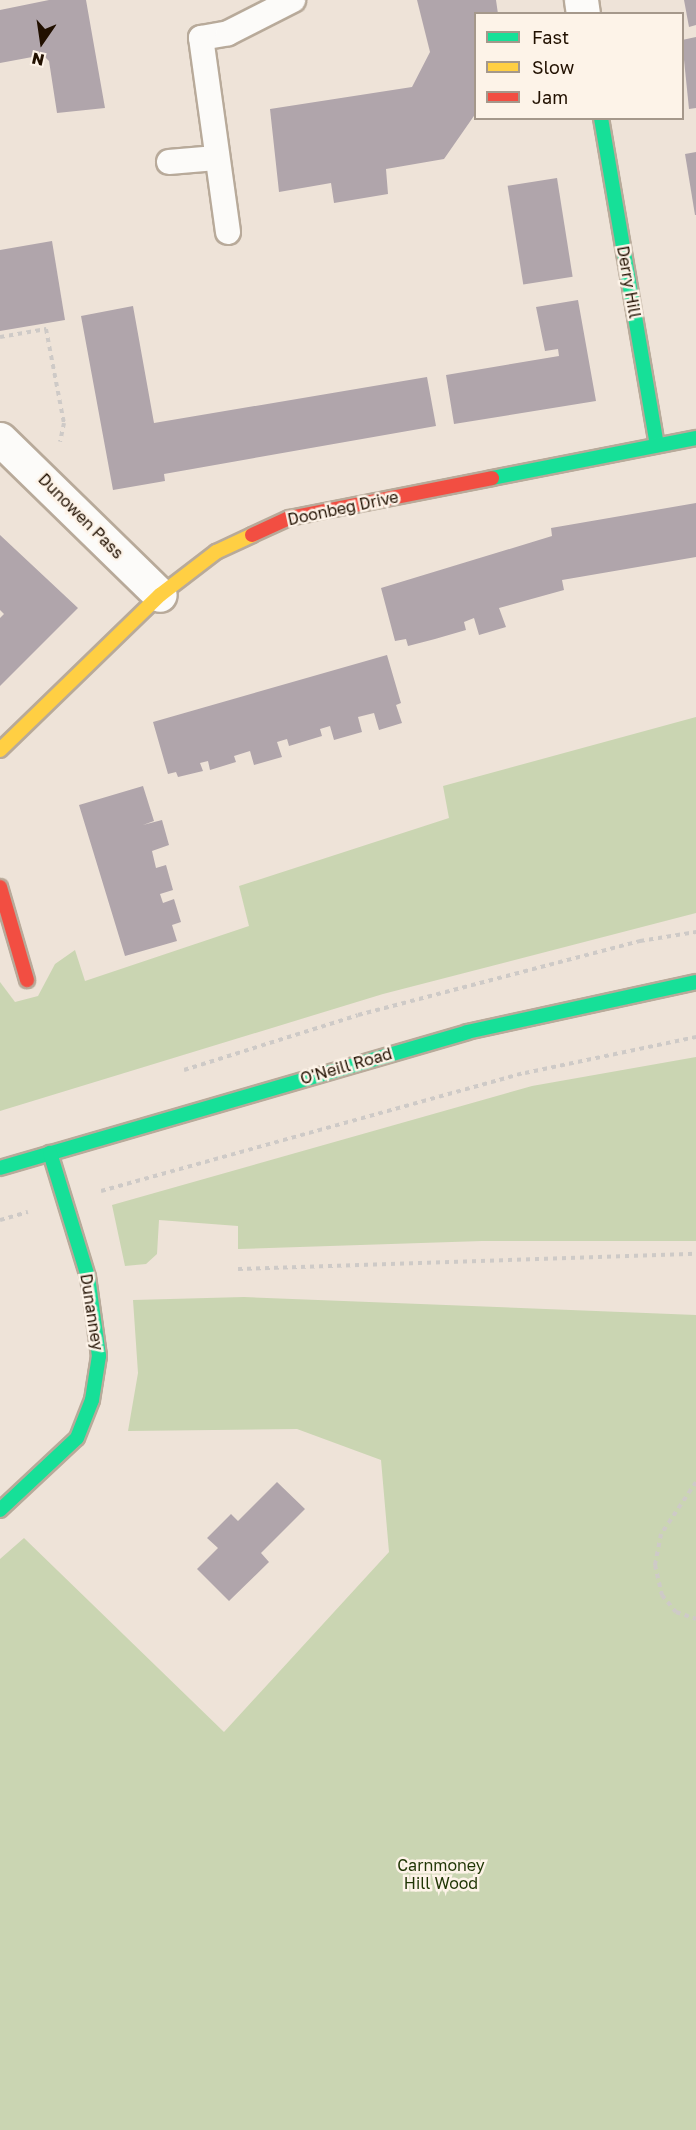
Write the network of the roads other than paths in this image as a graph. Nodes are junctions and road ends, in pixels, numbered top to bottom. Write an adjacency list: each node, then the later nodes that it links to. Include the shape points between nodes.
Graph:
1 (293, 0): 3 (lane, via 228,33 201,38)
2 (601, 120): 8 (street, Derry Hill)
3 (216, 158): 4 (lane); 5 (lane)
4 (169, 162)
5 (228, 232)
6 (696, 438): 8 (street, Doonbeg Drive)
7 (0, 439): 9 (street, Dunowen Pass)
8 (657, 445): 9 (street, Doonbeg Drive, via 289,518 216,552)
9 (160, 595): 10 (street, Doonbeg Drive)
10 (0, 750)
11 (0, 887): 12 (street)
12 (9, 948): 13 (street)
13 (27, 980)
14 (696, 982): 15 (street, O'Neill Road, via 467,1032)
15 (50, 1153): 16 (street, O'Neill Road); 17 (street, Dunanney, via 88,1277 99,1356 92,1400 76,1438)
16 (0, 1168)
17 (0, 1510)

